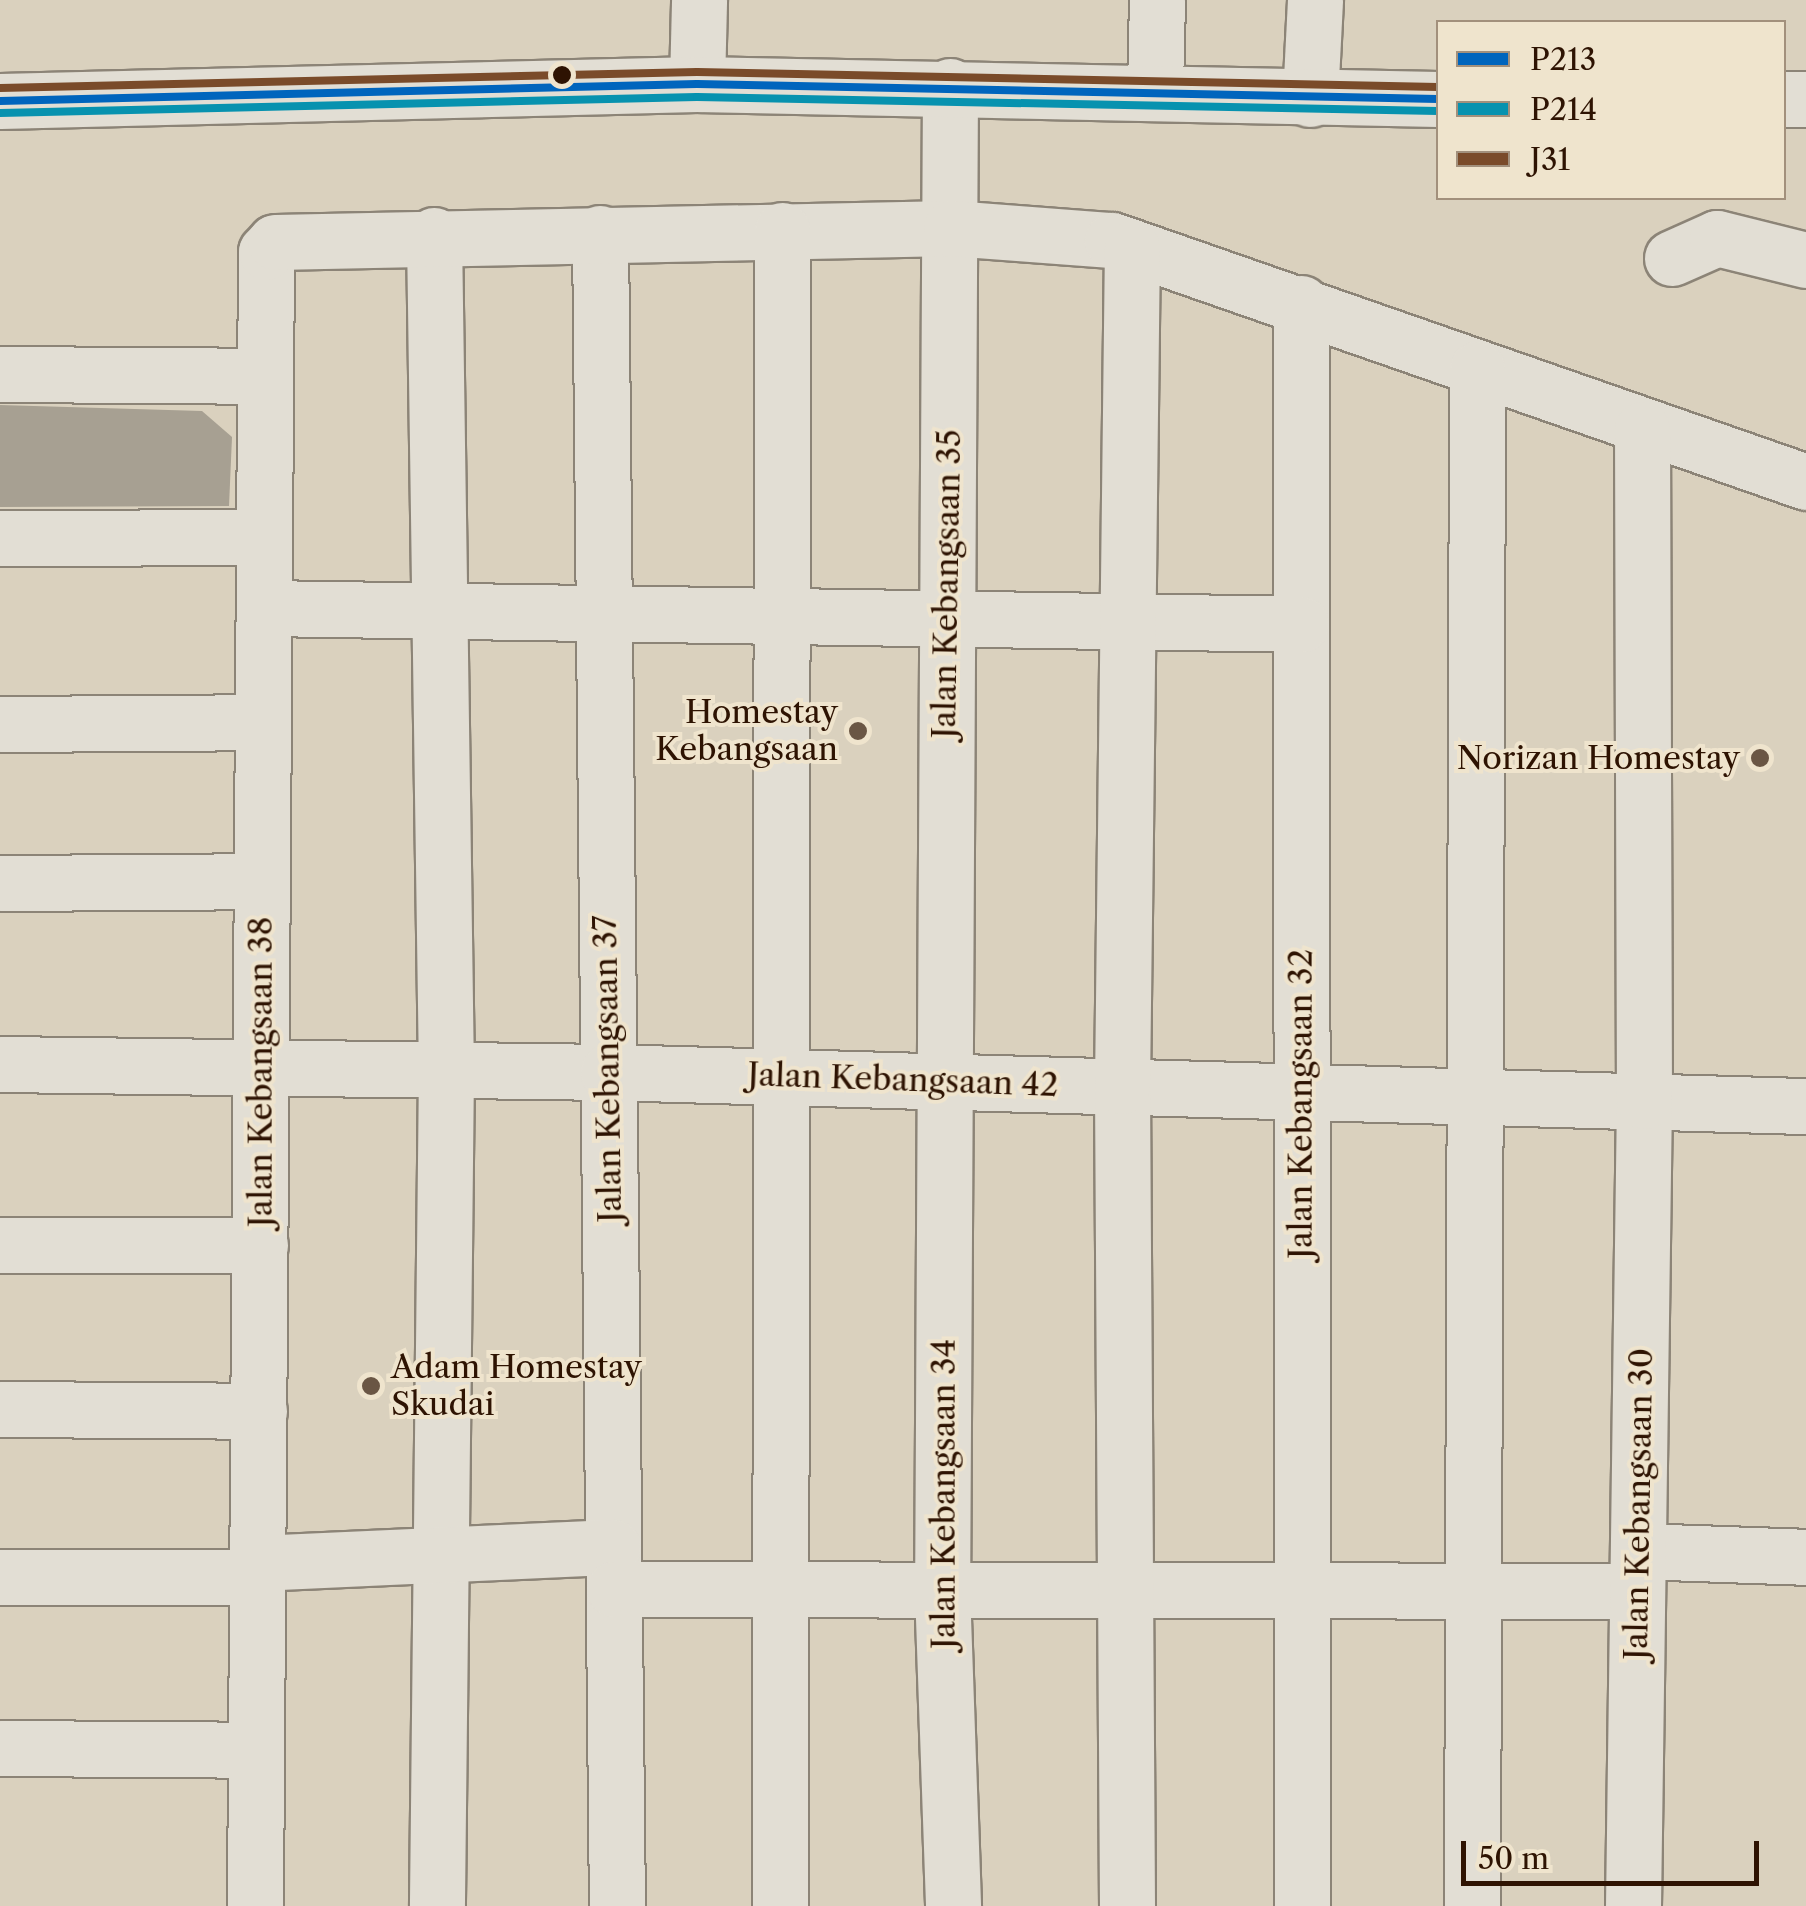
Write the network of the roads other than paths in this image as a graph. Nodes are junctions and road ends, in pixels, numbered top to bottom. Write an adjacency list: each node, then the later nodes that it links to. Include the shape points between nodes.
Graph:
1 (699, 0): 4 (street)
2 (1156, 0): 6 (street)
3 (1314, 0): 7 (street)
4 (697, 84): 5 (street); 9 (street)
5 (950, 86): 6 (street); 10 (street, Jalan Kebangsaan 35)
6 (1156, 88): 7 (street)
7 (1310, 99): 8 (street)
8 (1436, 99)
9 (0, 101)
10 (951, 228): 11 (street); 14 (street); 29 (street, Jalan Kebangsaan 35)
11 (782, 230): 12 (street); 28 (street)
12 (600, 232): 13 (street); 27 (street, Jalan Kebangsaan 37)
13 (434, 236): 20 (street, Jalan Kebangsaan 38, via 280,240 266,252); 26 (street)
14 (1132, 248): 17 (street); 30 (street)
15 (1672, 258): 16 (street, via 1717,238)
16 (1806, 260)
17 (1300, 303): 18 (street); 31 (street, Jalan Kebangsaan 32)
18 (1477, 369): 21 (street); 44 (street)
19 (0, 374): 20 (street)
20 (265, 376): 24 (street, Jalan Kebangsaan 38)
21 (1642, 429): 22 (street); 45 (street, Jalan Kebangsaan 30)
22 (1806, 482)
23 (0, 538): 24 (street)
24 (264, 538): 25 (street, Jalan Kebangsaan 38)
25 (264, 608): 26 (street); 32 (street, Jalan Kebangsaan 38)
26 (434, 610): 27 (street); 38 (street)
27 (604, 614): 28 (street); 39 (street, Jalan Kebangsaan 37)
28 (783, 616): 29 (street); 40 (street)
29 (946, 619): 30 (street); 41 (street, Jalan Kebangsaan 35)
30 (1129, 622): 31 (street); 42 (street)
31 (1301, 624): 43 (street, Jalan Kebangsaan 32)
32 (263, 722): 33 (street); 34 (street, Jalan Kebangsaan 38)
33 (0, 724)
34 (262, 880): 35 (street); 37 (street, Jalan Kebangsaan 38)
35 (0, 882)
36 (0, 1064): 37 (street, Jalan Kebangsaan 42)
37 (261, 1064): 38 (street, Jalan Kebangsaan 42); 48 (street, Jalan Kebangsaan 38)
38 (446, 1069): 39 (street, Jalan Kebangsaan 42); 51 (street)
39 (608, 1072): 40 (street, Jalan Kebangsaan 42); 53 (street, Jalan Kebangsaan 37)
40 (779, 1076): 41 (street, Jalan Kebangsaan 42); 57 (street)
41 (944, 1081): 42 (street, Jalan Kebangsaan 42); 58 (street, Jalan Kebangsaan 34)
42 (1122, 1086): 43 (street, Jalan Kebangsaan 42); 59 (street)
43 (1301, 1091): 44 (street, Jalan Kebangsaan 42); 60 (street, Jalan Kebangsaan 32)
44 (1473, 1096): 45 (street, Jalan Kebangsaan 42); 61 (street)
45 (1644, 1101): 46 (street, Jalan Kebangsaan 42); 55 (street, Jalan Kebangsaan 30)
46 (1806, 1106)
47 (0, 1245): 48 (street)
48 (260, 1245): 50 (street, Jalan Kebangsaan 38)
49 (0, 1408): 50 (street)
50 (259, 1411): 54 (street, Jalan Kebangsaan 38)
51 (436, 1553): 53 (street); 54 (street); 65 (street)
52 (1806, 1558): 55 (street)
53 (613, 1568): 57 (street); 66 (street, Jalan Kebangsaan 37)
54 (257, 1570): 56 (street); 63 (street, Jalan Kebangsaan 38)
55 (1638, 1571): 61 (street); 72 (street, Jalan Kebangsaan 30)
56 (0, 1577)
57 (780, 1589): 58 (street); 67 (street)
58 (942, 1589): 59 (street); 68 (street, Jalan Kebangsaan 34)
59 (1130, 1590): 60 (street); 69 (street)
60 (1302, 1590): 61 (street); 70 (street, Jalan Kebangsaan 32)
61 (1472, 1591): 71 (street)
62 (0, 1748): 63 (street)
63 (256, 1750): 64 (street, Jalan Kebangsaan 38)
64 (255, 1906)
65 (437, 1906)
66 (617, 1906)
67 (780, 1906)
68 (952, 1906)
69 (1127, 1906)
70 (1302, 1906)
71 (1472, 1906)
72 (1634, 1906)

